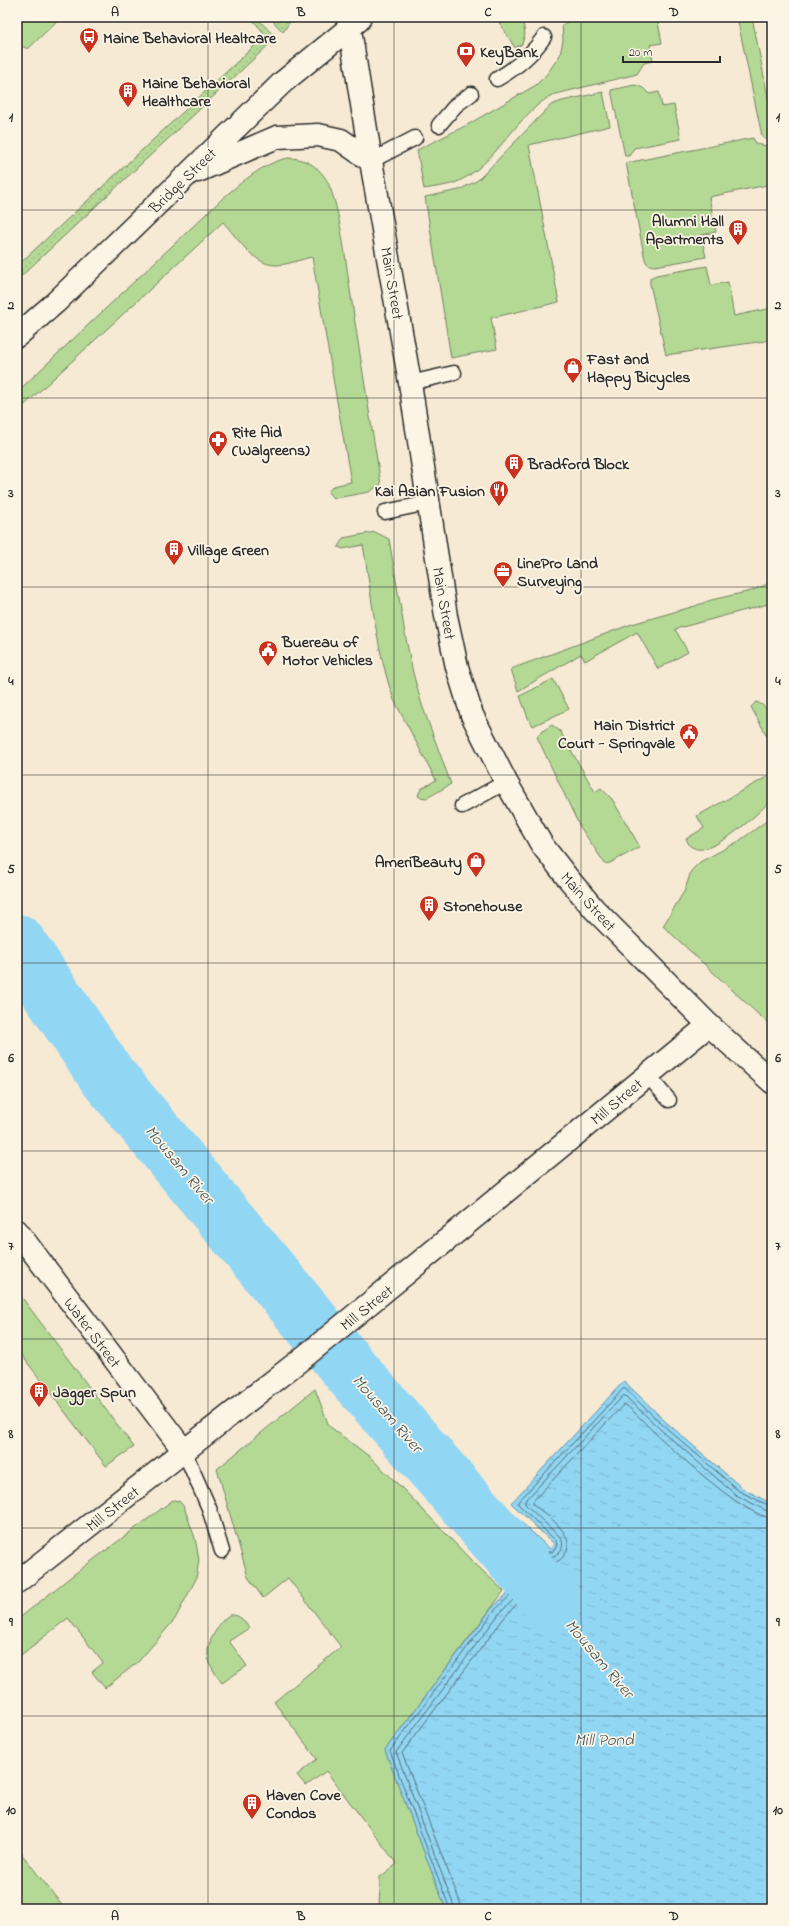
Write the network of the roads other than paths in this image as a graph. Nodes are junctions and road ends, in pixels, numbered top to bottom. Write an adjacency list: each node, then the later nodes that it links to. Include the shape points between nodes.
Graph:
1 (353, 20): 7 (main road, Main Street); 8 (main road, Bridge Street, via 283,82)
2 (544, 37): 3 (lane, via 518,66)
3 (496, 79)
4 (471, 94): 5 (lane, via 456,105)
5 (439, 125)
6 (415, 138): 7 (lane)
7 (371, 161): 8 (main road, via 340,140 318,135 277,137); 11 (main road, Main Street)
8 (186, 176): 9 (main road, Bridge Street, via 56,302)
9 (18, 331)
10 (454, 373): 11 (lane)
11 (410, 383): 12 (main road, Main Street)
12 (428, 503): 13 (lane); 14 (main road, Main Street, via 457,667 472,715)
13 (385, 512)
14 (506, 782): 15 (lane); 16 (main road, Main Street, via 542,845 567,877 594,909)
15 (462, 806)
16 (709, 1025): 17 (main road, Mill Street); 18 (main road, Main Street)
17 (647, 1075): 19 (lane); 21 (main road, Mill Street, via 350,1320)
18 (772, 1082)
19 (669, 1100)
20 (17, 1231): 21 (main road, Water Street)
21 (184, 1451): 22 (lane, via 209,1508); 23 (main road, Mill Street)
22 (222, 1551)
23 (17, 1582)

